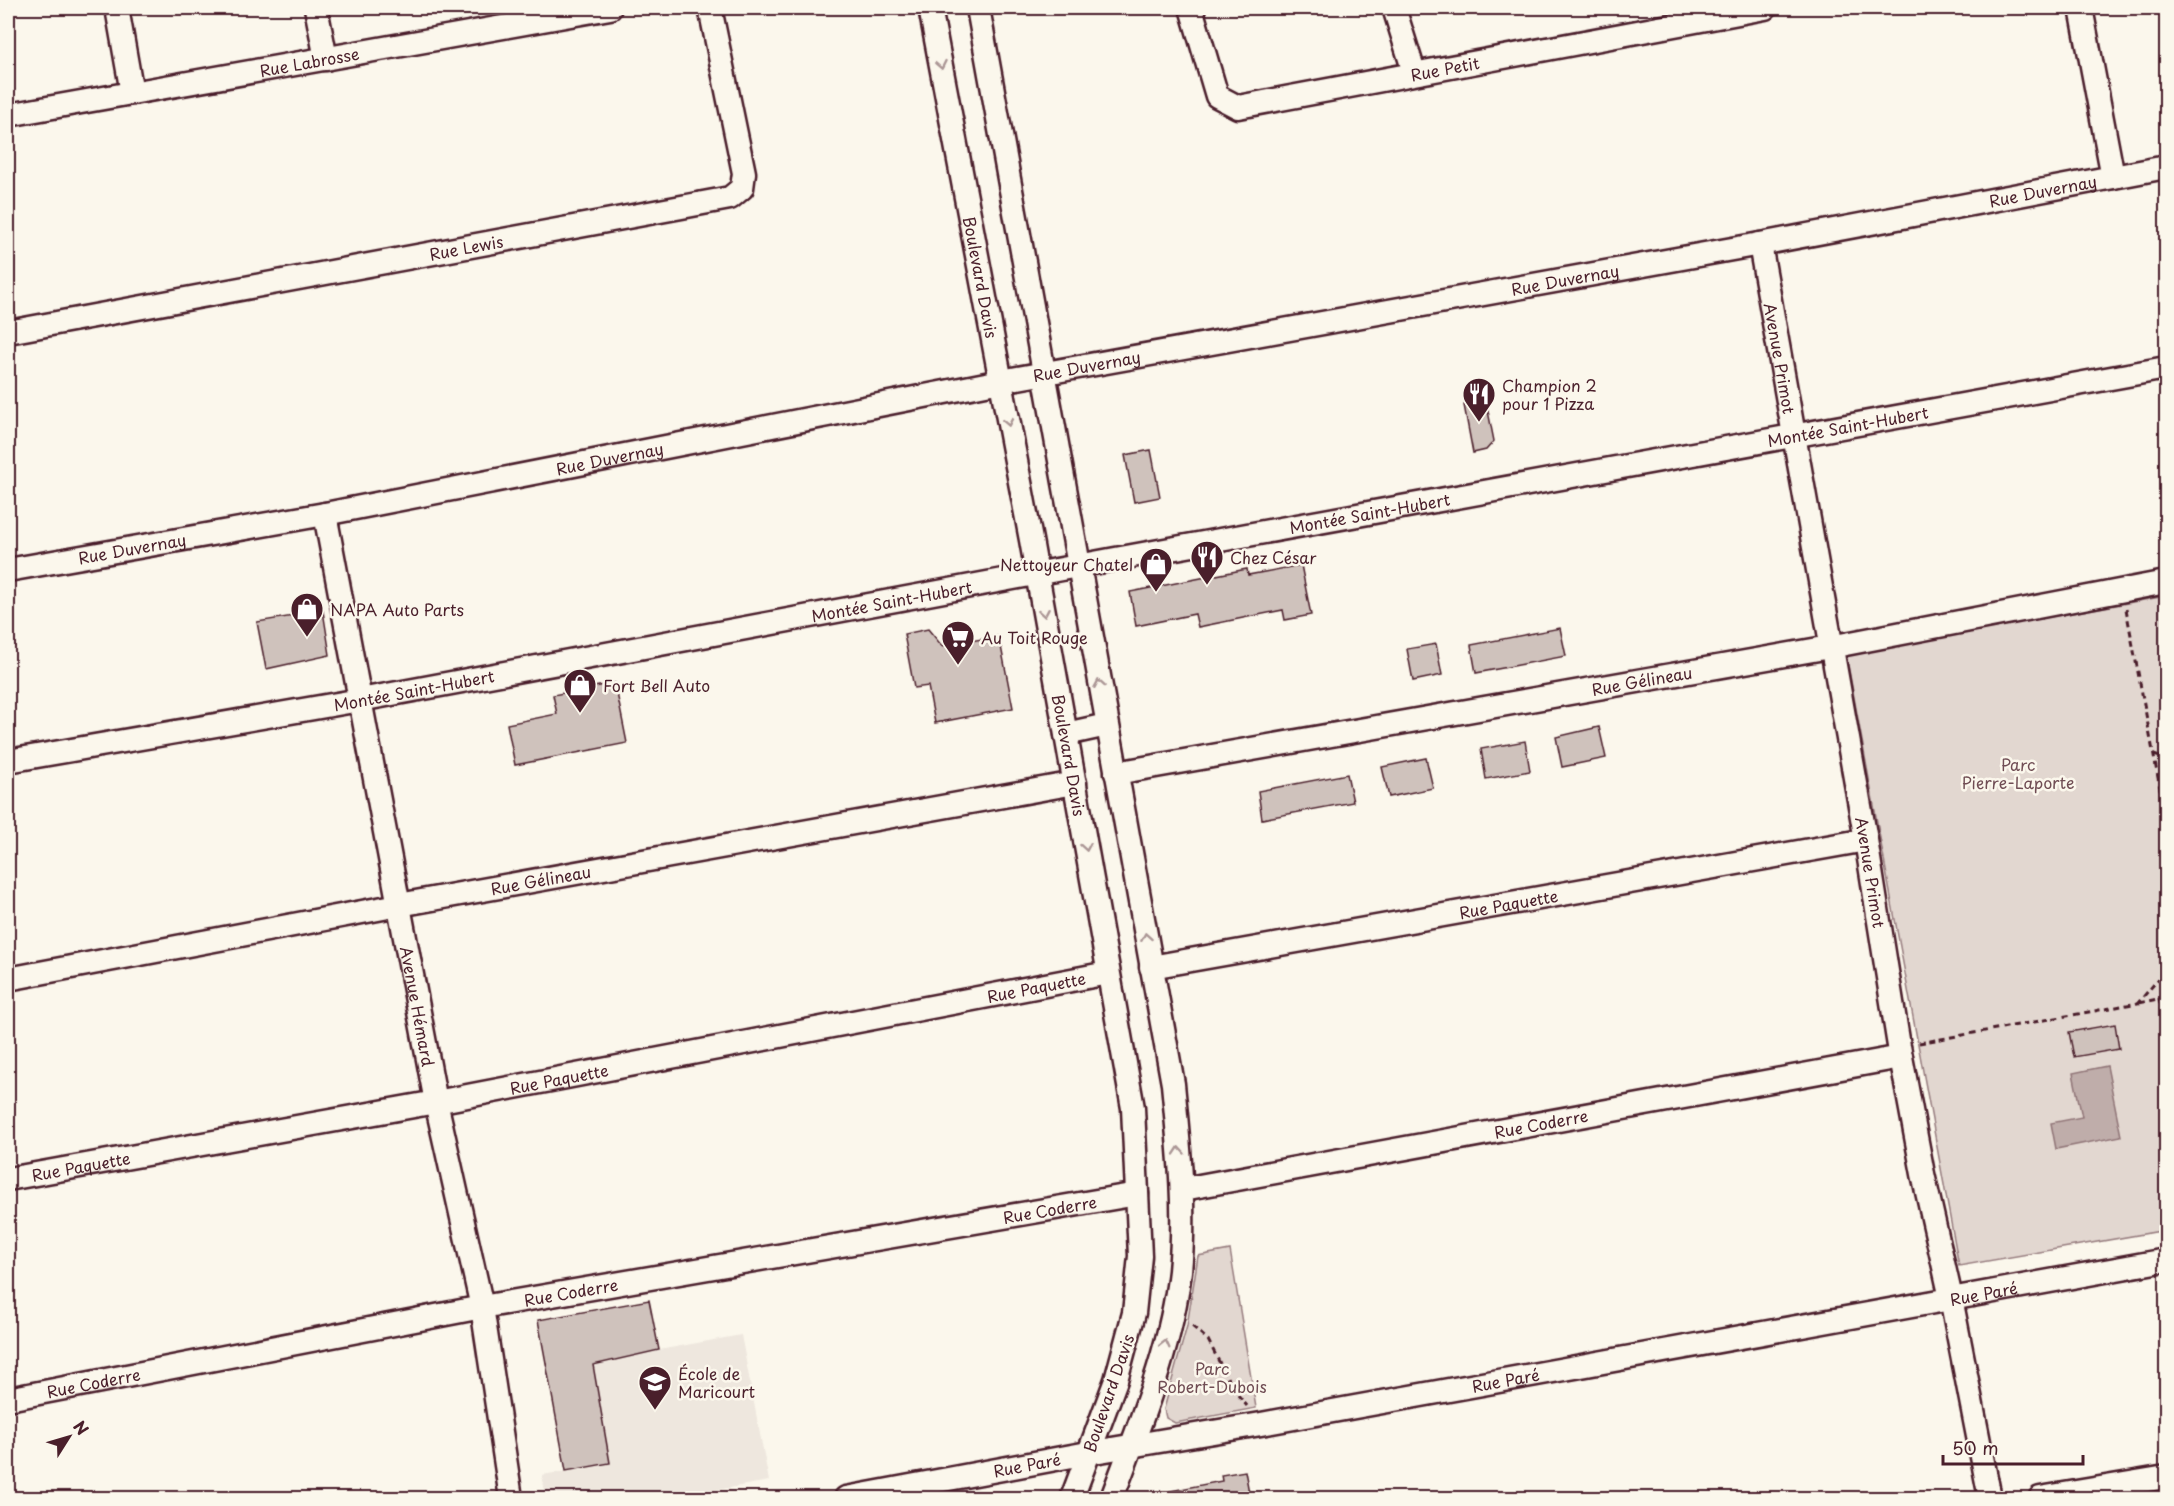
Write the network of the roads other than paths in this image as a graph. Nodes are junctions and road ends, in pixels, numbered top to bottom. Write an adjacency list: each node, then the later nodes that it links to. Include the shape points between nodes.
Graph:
1 (117, 8): 14 (street)
2 (316, 8): 12 (street)
3 (610, 8): 11 (street, Rue Labrosse)
4 (710, 8): 19 (street, Rue Lewis, via 744,173 742,188 730,198)
5 (930, 8): 22 (street, Boulevard Davis, one-way to 22)
6 (978, 8): 21 (street)
7 (1191, 8): 13 (street, Rue Petit, via 1217,96 1238,106)
8 (1394, 8): 13 (street)
9 (1765, 8): 13 (street, Rue Petit)
10 (2081, 8): 17 (street)
11 (513, 16): 12 (street, Rue Labrosse)
12 (326, 59): 14 (street, Rue Labrosse)
13 (1414, 72)
14 (132, 93): 15 (street, Rue Labrosse)
15 (8, 115)
16 (2166, 167): 17 (street, Rue Duvernay)
17 (2112, 177): 18 (street, Rue Duvernay)
18 (1760, 244): 21 (street, Rue Duvernay); 23 (street, Avenue Primot)
19 (8, 332)
20 (2166, 368): 23 (street, Montée Saint-Hubert)
21 (1045, 373): 22 (street, Rue Duvernay); 25 (street)
22 (1001, 381): 24 (street, Rue Duvernay); 27 (street, Boulevard Davis, one-way to 27)
23 (1795, 436): 25 (street, Montée Saint-Hubert); 29 (street, Avenue Primot)
24 (325, 514): 26 (street, Rue Duvernay); 30 (street, Avenue Hémard)
25 (1078, 566): 27 (street, Montée Saint-Hubert); 31 (street, one-way to 25)
26 (8, 570)
27 (1037, 575): 30 (street, Montée Saint-Hubert); 32 (street, Boulevard Davis, one-way to 32)
28 (2166, 582): 29 (street, Rue Gélineau)
29 (1830, 647): 34 (street, Rue Gélineau); 36 (street, Avenue Primot)
30 (360, 700): 33 (street, Montée Saint-Hubert); 37 (street, Avenue Hémard)
31 (1107, 725): 32 (street); 34 (street)
32 (1066, 734): 35 (street, Boulevard Davis)
33 (8, 760)
34 (1116, 773): 38 (street, one-way to 34)
35 (1075, 783): 37 (street, Rue Gélineau); 39 (street, Boulevard Davis, one-way to 39)
36 (1866, 840): 38 (street, Rue Paquette); 41 (street, Avenue Primot)
37 (399, 905): 40 (street, Rue Gélineau); 42 (street, Avenue Hémard)
38 (1151, 967): 44 (street, one-way to 38, via 1173,1084)
39 (1108, 973): 42 (street, Rue Paquette); 45 (street, Boulevard Davis, via 1133,1108)
40 (8, 979)
41 (1900, 1052): 44 (street, Rue Coderre); 47 (street, Avenue Primot)
42 (435, 1102): 43 (street, Rue Paquette); 48 (street, Avenue Hémard)
43 (8, 1179)
44 (1183, 1189): 50 (street, one-way to 44, via 1158,1374 1173,1310 1180,1271)
45 (1137, 1194): 48 (street, Rue Coderre); 51 (street, Boulevard Davis, via 1140,1256 1134,1313 1116,1380)
46 (2166, 1260): 47 (street, Rue Paré)
47 (1951, 1298): 50 (street, Rue Paré); 58 (street, Avenue Primot)
48 (482, 1307): 49 (street, Rue Coderre); 54 (street, Avenue Hémard)
49 (8, 1399)
50 (1131, 1447): 51 (street, Rue Paré); 57 (street)
51 (1088, 1453): 55 (street, Rue Paré); 56 (street, Boulevard Davis)
52 (2166, 1477): 53 (street)
53 (2107, 1493): 59 (street)
54 (511, 1498)
55 (846, 1498)
56 (1072, 1498)
57 (1112, 1498)
58 (1990, 1498)
59 (2040, 1498)

